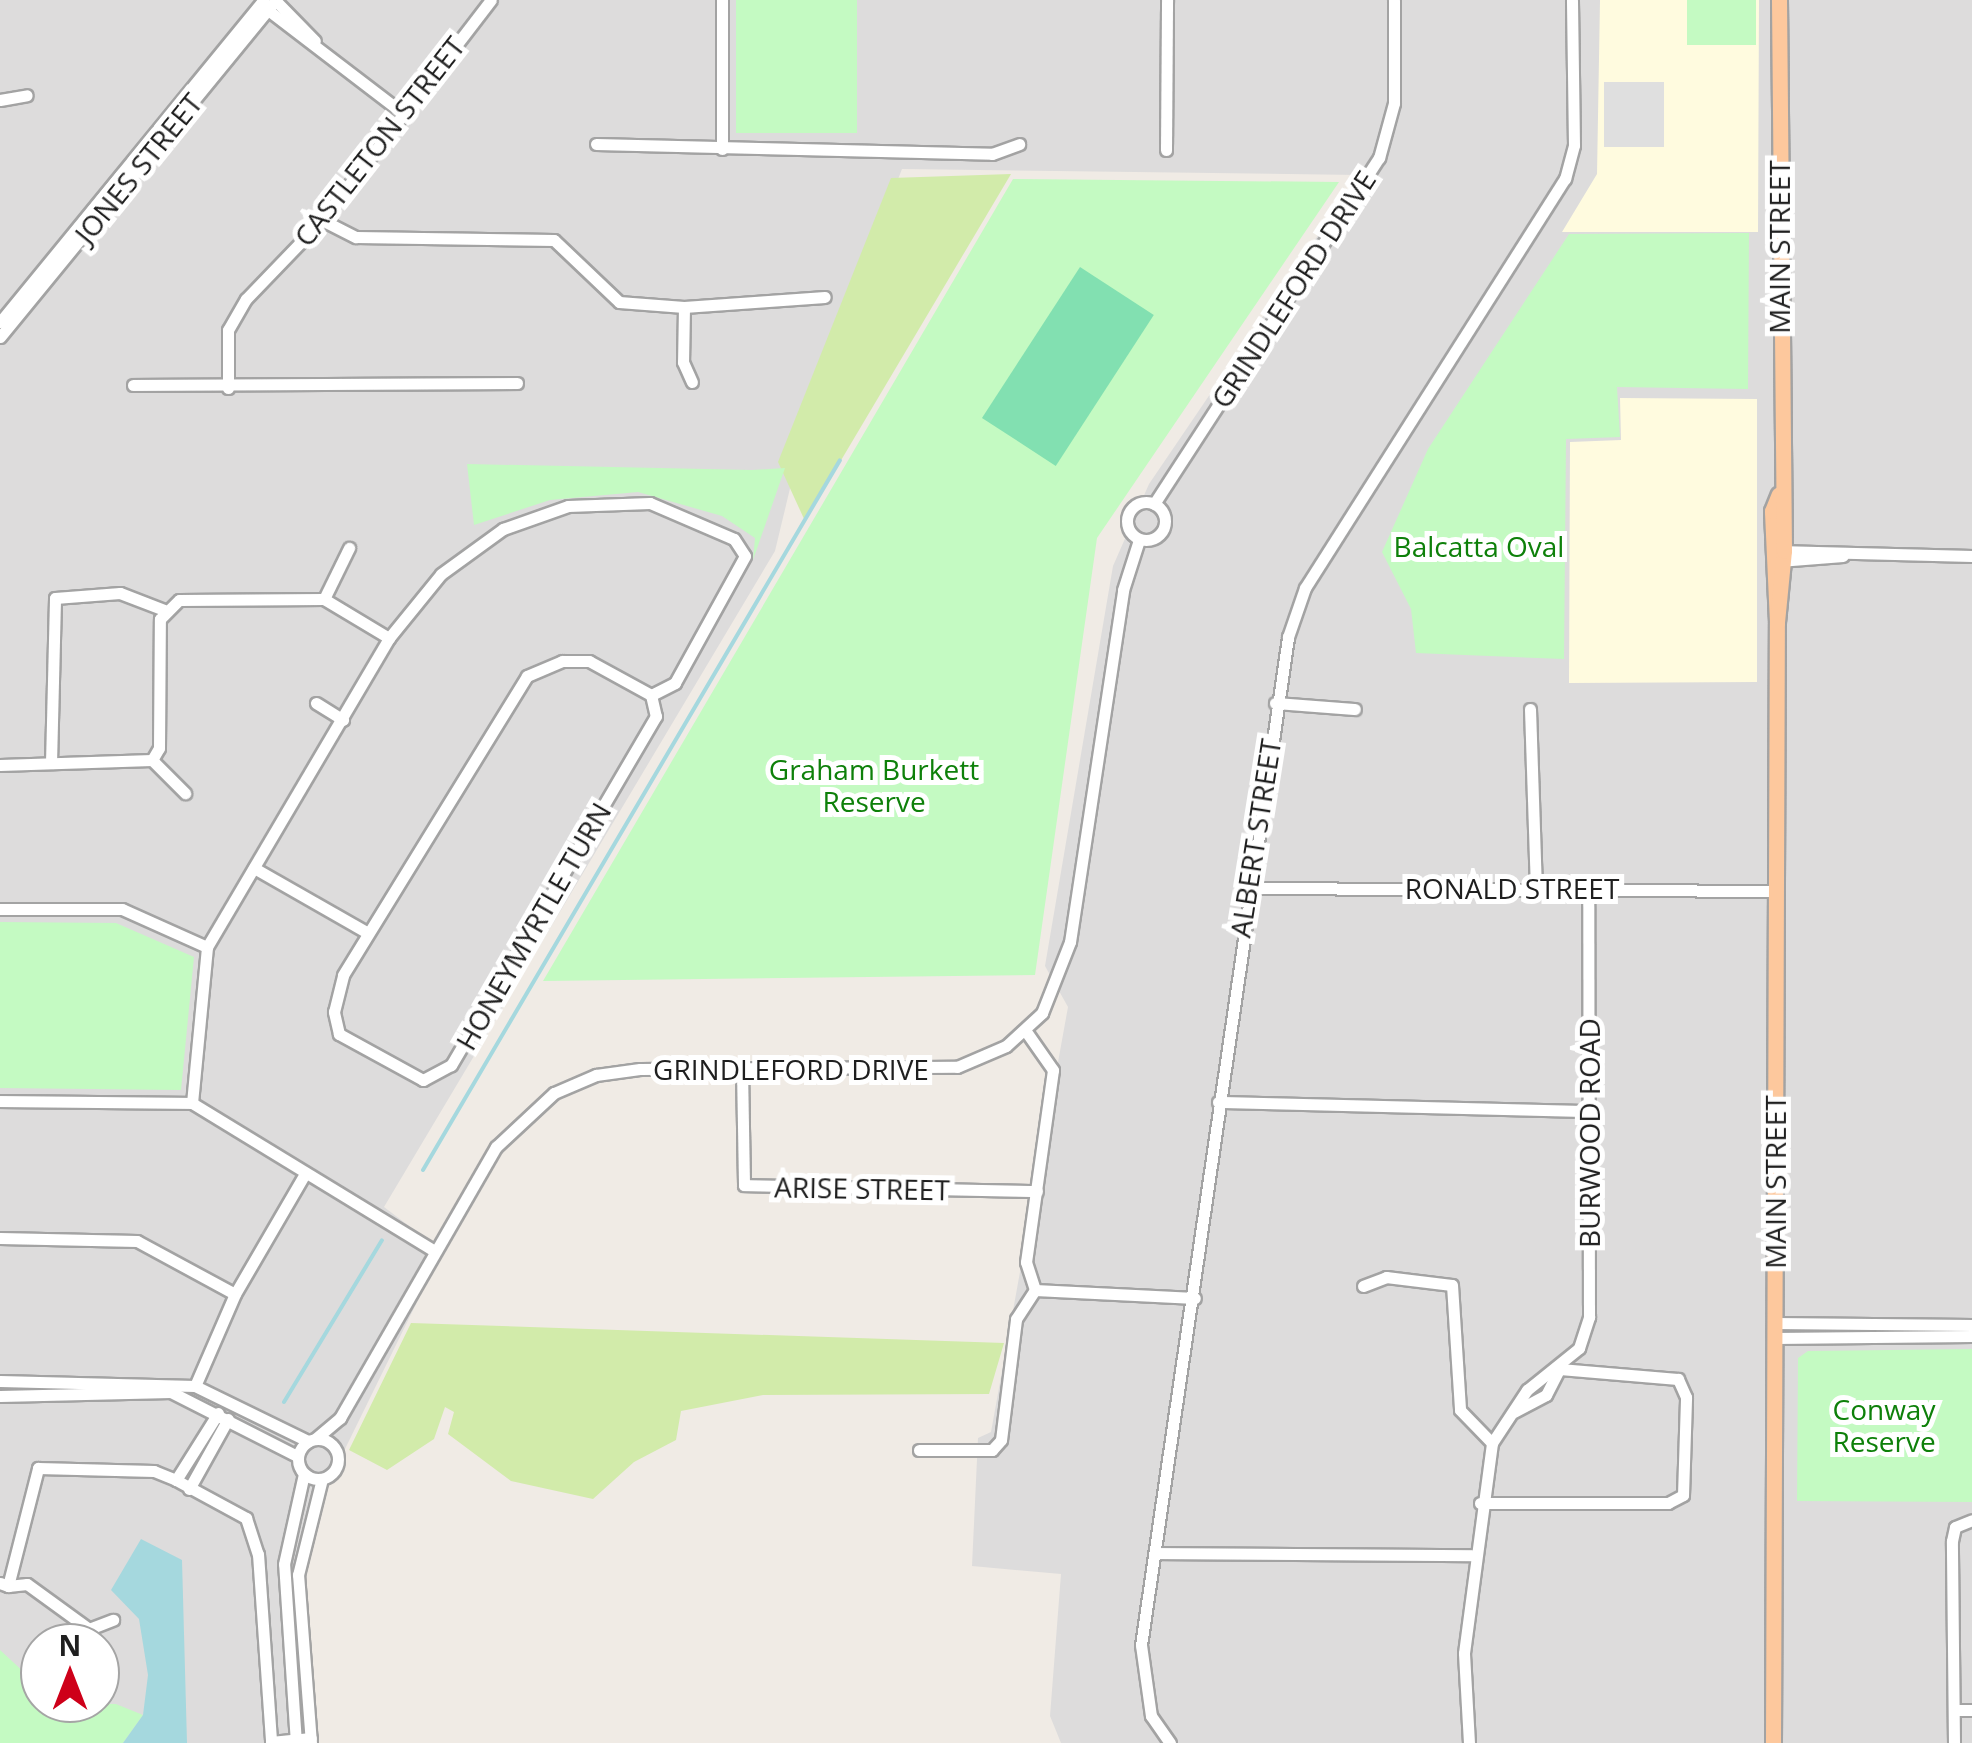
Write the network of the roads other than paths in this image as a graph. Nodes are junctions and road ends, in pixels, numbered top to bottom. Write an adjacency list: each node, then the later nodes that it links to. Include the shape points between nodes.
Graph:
1 (491, 0): 10 (street, CASTLETON STREET)
2 (722, 0): 13 (street)
3 (1167, 0): 14 (street)
4 (1394, 0): 24 (street, GRINDLEFORD DRIVE, via 1394,102 1379,158)
5 (1572, 0): 34 (street, ALBERT STREET, via 1574,145 1565,179 1305,588)
6 (1780, 0): 27 (main road, MAIN STREET)
7 (270, 3): 10 (street); 18 (street, JONES STREET); 19 (street, JONES STREET)
8 (27, 94): 9 (street)
9 (0, 100)
10 (400, 110): 15 (street, CASTLETON STREET)
11 (596, 144): 13 (street)
12 (1020, 144): 13 (street, via 992,154)
13 (722, 149)
14 (1166, 150)
15 (322, 220): 17 (street, via 356,237 554,240 619,302); 23 (street, CASTLETON STREET, via 246,299 228,330)
16 (825, 297): 17 (street)
17 (684, 307): 20 (street, via 683,362)
18 (0, 322)
19 (0, 337)
20 (692, 382)
21 (517, 384): 23 (street)
22 (134, 385): 23 (street)
23 (228, 388)
24 (1154, 504): 25 (street, via 1164,528); 25 (street, via 1137,504 1126,517)
25 (1139, 540): 50 (street, GRINDLEFORD DRIVE, via 1123,590 1065,966)
26 (349, 548): 29 (street)
27 (1778, 556): 28 (street); 46 (main road, MAIN STREET)
28 (1972, 556)
29 (324, 599): 30 (street, via 179,600); 31 (street)
30 (164, 610): 38 (street, via 160,748); 39 (street, via 120,593 55,598)
31 (389, 638): 32 (street, via 441,574 503,528 568,506 650,504 734,539 744,556 675,683); 37 (street)
32 (651, 695): 48 (street, HONEYMYRTLE TURN, via 589,661 562,661 527,676); 48 (street, HONEYMYRTLE TURN, via 656,716 451,1065 423,1080 339,1034 334,1012 343,975)
33 (316, 702): 37 (street)
34 (1275, 703): 35 (street); 44 (street, ALBERT STREET)
35 (1355, 710)
36 (1530, 710): 45 (street)
37 (343, 720): 42 (street)
38 (152, 760): 39 (street); 41 (street)
39 (51, 763): 40 (street)
40 (0, 764)
41 (185, 793)
42 (254, 868): 48 (street); 49 (street)
43 (1588, 886): 45 (street, RONALD STREET); 46 (street, RONALD STREET); 55 (street, BURWOOD ROAD)
44 (1248, 888): 45 (street, RONALD STREET); 53 (street, ALBERT STREET)
45 (1536, 889)
46 (1777, 891): 65 (main road, MAIN STREET)
47 (0, 909): 49 (street, via 122,909)
48 (368, 932)
49 (207, 947): 54 (street)
50 (1025, 1030): 51 (street, GRINDLEFORD DRIVE, via 982,1058 932,1071); 57 (street, via 1052,1070)
51 (742, 1069): 57 (street, ARISE STREET, via 744,1184); 59 (street, GRINDLEFORD DRIVE, via 640,1069 596,1075 554,1093 496,1146)
52 (0, 1101): 54 (street)
53 (1218, 1102): 55 (street); 63 (street, ALBERT STREET)
54 (192, 1104): 56 (street)
55 (1588, 1110): 67 (street, BURWOOD ROAD, via 1588,1317 1579,1348)
56 (303, 1177): 59 (street); 62 (street)
57 (1037, 1191): 61 (street, via 1026,1262)
58 (0, 1238): 62 (street, via 137,1241)
59 (433, 1250): 72 (street, GRINDLEFORD DRIVE)
60 (1364, 1286): 74 (street, via 1386,1277 1452,1284 1460,1410)
61 (1035, 1290): 63 (street); 76 (street, via 1016,1319 1001,1440 992,1450)
62 (235, 1294): 69 (street)
63 (1195, 1298): 84 (street, ALBERT STREET)
64 (1972, 1325): 65 (street)
65 (1774, 1330): 66 (street); 94 (main road, MAIN STREET)
66 (1972, 1336)
67 (1559, 1369): 74 (street, BURWOOD ROAD, via 1546,1394 1514,1412); 82 (street, via 1678,1379 1686,1398 1683,1495 1668,1503)
68 (0, 1381): 69 (street)
69 (195, 1386): 73 (street)
70 (0, 1396): 71 (street, via 171,1392)
71 (223, 1416): 77 (street); 80 (street); 81 (street)
72 (340, 1418): 73 (street, GRINDLEFORD DRIVE); 75 (street, GRINDLEFORD DRIVE)
73 (312, 1440): 75 (street); 77 (street, GRINDLEFORD DRIVE)
74 (1492, 1443): 82 (street, BURWOOD ROAD)
75 (336, 1449): 79 (street, GRINDLEFORD DRIVE, via 337,1468)
76 (918, 1450)
77 (298, 1456): 78 (street)
78 (304, 1474): 79 (street); 91 (street, via 284,1564)
79 (322, 1479): 90 (street, GRINDLEFORD DRIVE, via 298,1575)
80 (176, 1480): 81 (street); 86 (street, via 154,1471 38,1468)
81 (189, 1489): 91 (street, via 246,1518 258,1554 271,1742)
82 (1480, 1503): 85 (street, BURWOOD ROAD)
83 (1972, 1520): 88 (street, via 1955,1527)
84 (1156, 1553): 85 (street); 92 (street, ALBERT STREET, via 1142,1685)
85 (1471, 1555): 93 (street, BURWOOD ROAD, via 1462,1683)
86 (4, 1585): 87 (street, via 27,1584 89,1630)
87 (112, 1620)
88 (1954, 1710): 89 (street); 95 (street)
89 (1972, 1710)
90 (311, 1741): 91 (street)
91 (296, 1742)
92 (1170, 1743)
93 (1469, 1743)
94 (1773, 1743)
95 (1954, 1743)

